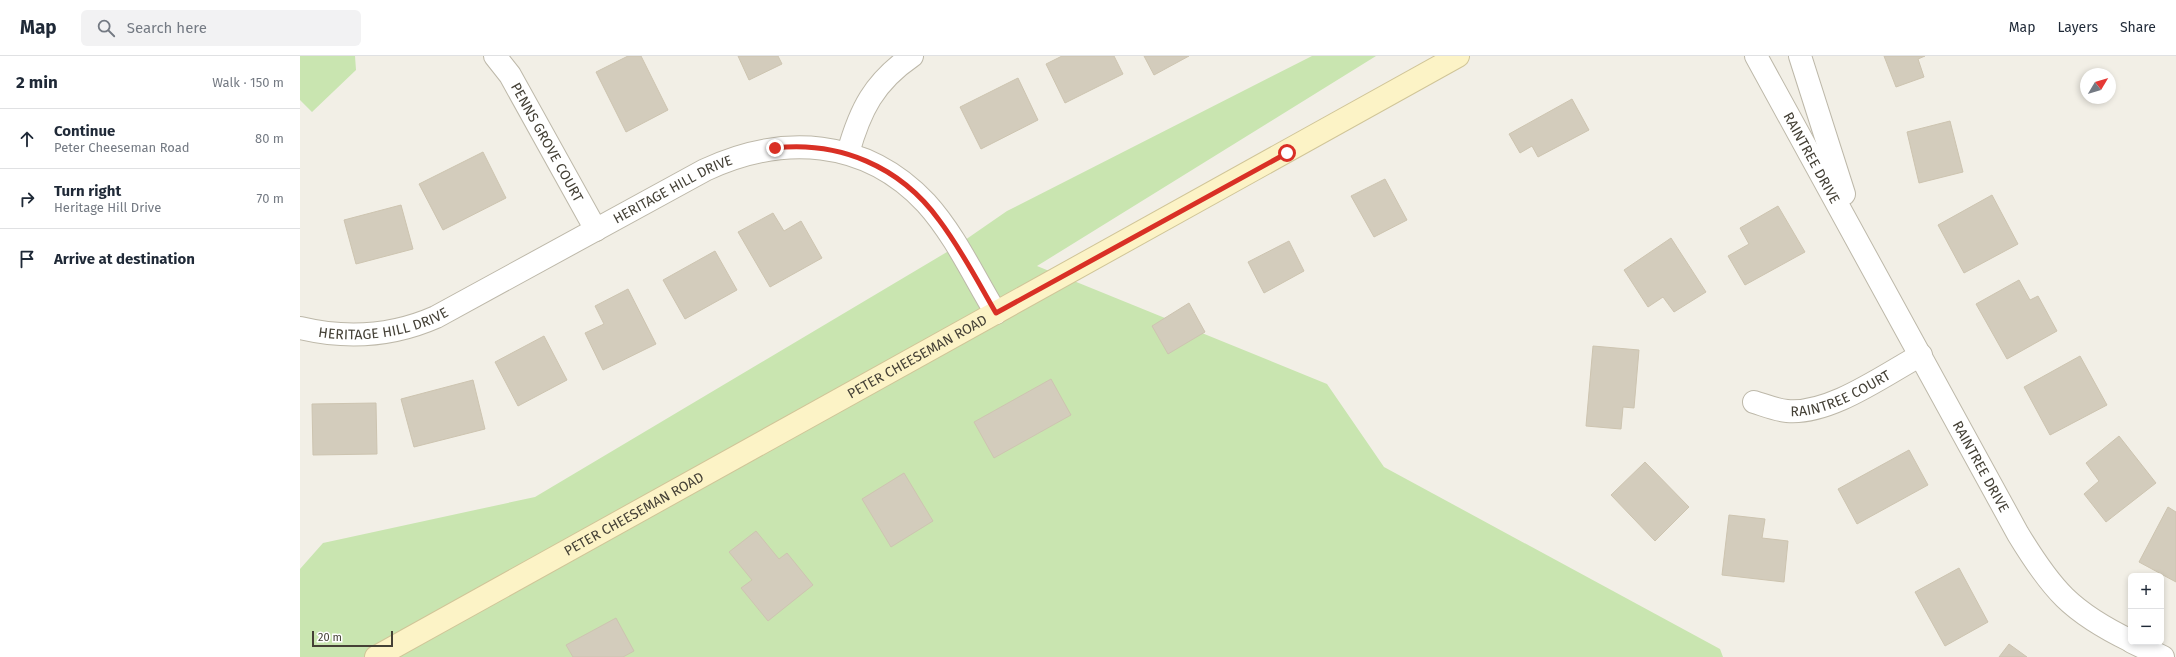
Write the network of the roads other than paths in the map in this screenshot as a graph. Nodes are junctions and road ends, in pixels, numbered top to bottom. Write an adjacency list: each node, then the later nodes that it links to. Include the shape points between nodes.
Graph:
1 (495, 56): 7 (street, PENNS GROVE COURT, via 510,75)
2 (912, 56): 6 (street, via 890,73 871,95 855,128)
3 (1458, 56): 9 (street, PETER CHEESEMAN ROAD)
4 (1756, 56): 8 (street, RAINTREE DRIVE)
5 (1800, 56): 8 (street, RAINTREE DRIVE, via 1834,165)
6 (848, 153): 7 (street, HERITAGE HILL DRIVE, via 793,146 738,157 705,170); 9 (street, HERITAGE HILL DRIVE, via 884,170 913,190 926,204 952,239)
7 (596, 230): 10 (street, HERITAGE HILL DRIVE, via 418,325 373,334 327,333)
8 (1868, 259): 11 (street, RAINTREE DRIVE)
9 (996, 313): 15 (street, PETER CHEESEMAN ROAD)
10 (300, 328)
11 (1921, 355): 12 (street, RAINTREE COURT, via 1825,406 1786,411); 13 (street, RAINTREE DRIVE, via 2018,534 2054,589 2086,617)
12 (1754, 402)
13 (2128, 640)
14 (2138, 645): 16 (street, RAINTREE DRIVE)
15 (376, 657)
16 (2163, 657)

